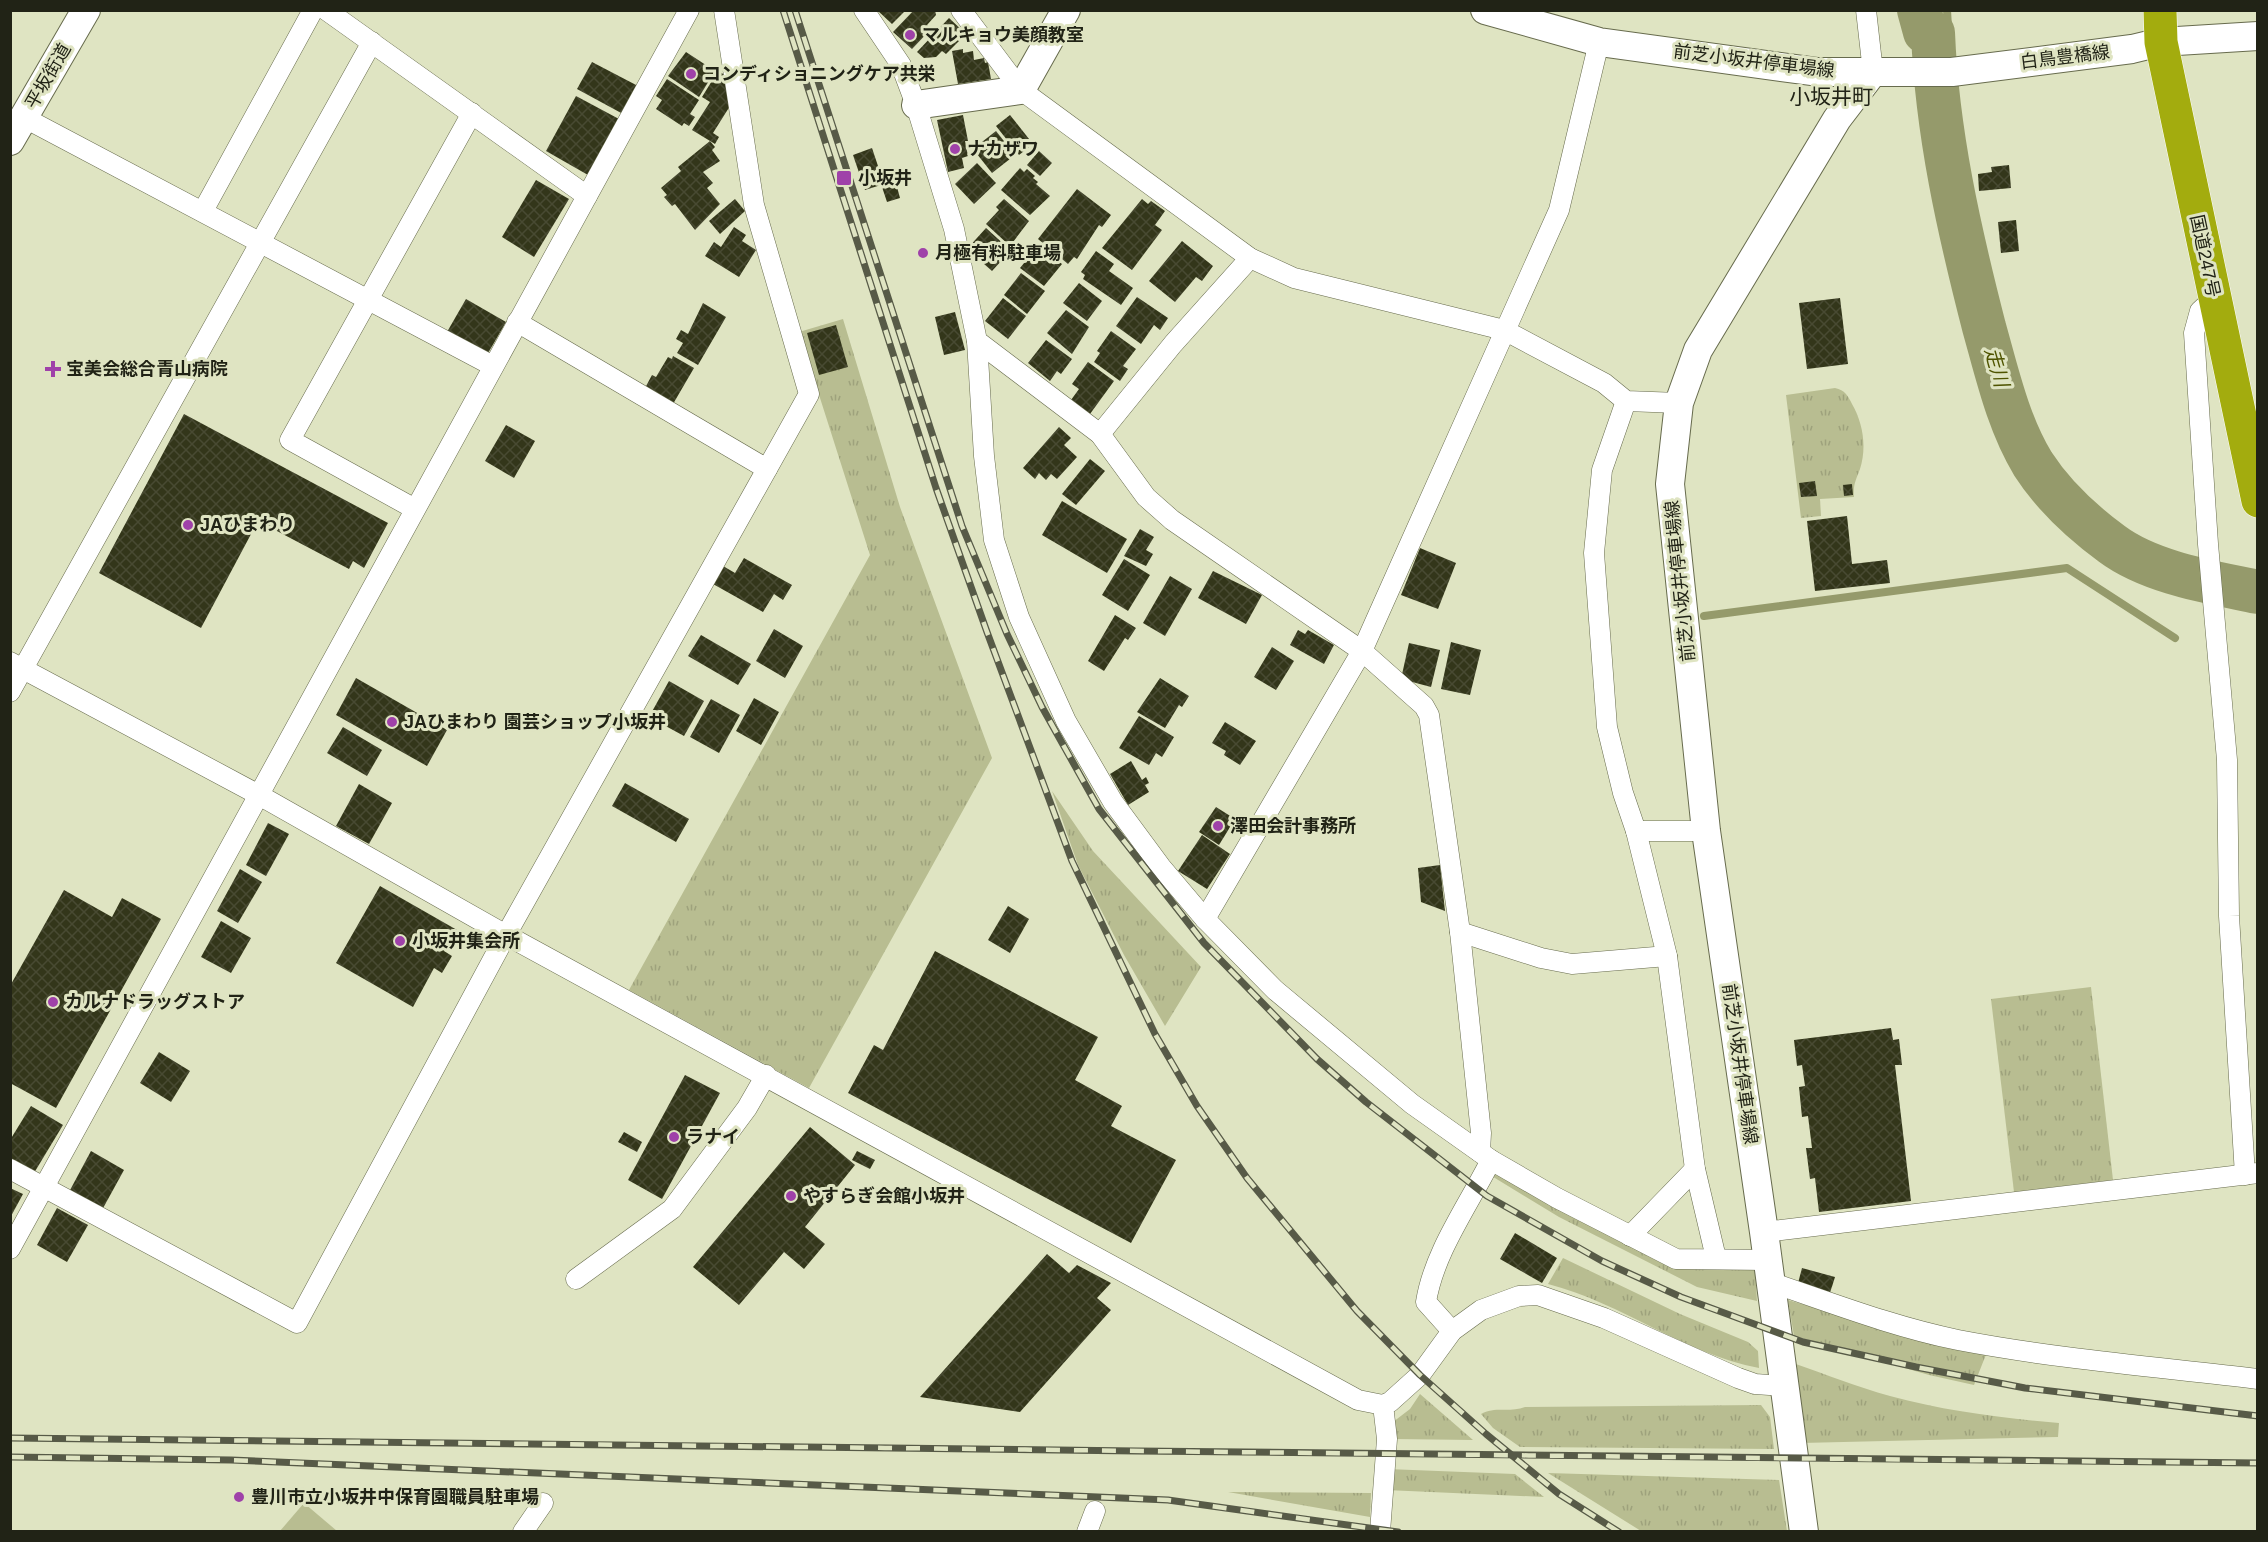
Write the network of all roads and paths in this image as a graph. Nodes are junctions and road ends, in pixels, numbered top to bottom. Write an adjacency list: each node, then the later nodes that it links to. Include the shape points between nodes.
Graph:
1 (86, 10): 19 (main road, 平坂街道)
2 (313, 10): 21 (street)
3 (326, 10): 13 (street)
4 (689, 10): 20 (street)
5 (724, 10): 33 (street, via 754,205 809,394)
6 (864, 10): 17 (street, via 901,65)
7 (961, 10): 16 (street)
8 (1066, 10): 16 (main road)
9 (1485, 10): 14 (main road, 前芝小坂井停車場線)
10 (1866, 10): 15 (street)
11 (2161, 26): 12 (main road, 白鳥豊橋線); 15 (main road, 白鳥豊橋線, via 2132,49 1952,72); 24 (highway, 国道247号)
12 (2258, 36)
13 (372, 42): 18 (street); 22 (street)
14 (1599, 42): 15 (main road, 前芝小坂井停車場線, via 1818,72); 27 (street, via 1559,210)
15 (1873, 72): 31 (main road, 前芝小坂井停車場線, via 1837,119 1725,303 1698,351)
16 (1021, 90): 17 (main road); 23 (street)
17 (916, 105): 28 (street, via 954,229)
18 (472, 113): 20 (street); 25 (street)
19 (17, 129): 21 (street)
20 (587, 196): 26 (street)
21 (203, 211): 22 (street)
22 (262, 242): 25 (street); 37 (street)
23 (1250, 258): 27 (street, via 1294,278); 32 (street)
24 (2214, 298): 34 (highway, 国道247号); 50 (street, via 2200,311 2194,333 2227,760 2229,916)
25 (368, 299): 29 (street); 35 (street, via 290,440)
26 (518, 322): 29 (street); 33 (street)
27 (1504, 330): 30 (street, via 1604,383); 36 (street)
28 (977, 341): 32 (street); 42 (street, via 994,540 1019,617 1066,721 1113,801)
29 (493, 366): 35 (street)
30 (1626, 401): 31 (street); 40 (street, via 1602,470 1594,553 1607,727)
31 (1679, 403): 41 (main road, 前芝小坂井停車場線, via 1670,483)
32 (1100, 434): 36 (street, via 1146,497 1172,520)
33 (767, 469): 44 (street)
34 (2258, 501)
35 (415, 509): 39 (street)
36 (1362, 651): 42 (street); 43 (street, via 1424,706 1429,715)
37 (17, 665): 38 (street); 39 (street)
38 (10, 692)
39 (258, 794): 44 (street); 51 (street)
40 (1636, 831): 41 (street); 45 (street)
41 (1706, 831): 52 (main road, 前芝小坂井停車場線)
42 (1205, 919): 47 (street, via 1275,990 1354,1058)
43 (1460, 932): 45 (street, via 1540,958 1572,964); 47 (street)
44 (506, 935): 46 (street); 51 (street, via 297,1323)
45 (1667, 956): 49 (street)
46 (766, 1075): 57 (street, via 747,1108 672,1209); 61 (street, via 1344,1393)
47 (1485, 1156): 53 (street); 58 (street, via 1428,1287 1426,1302)
48 (10, 1169): 51 (street)
49 (1695, 1169): 53 (street); 55 (street)
50 (2252, 1174): 52 (street)
51 (44, 1188): 54 (street)
52 (1764, 1232): 56 (main road, 前芝小坂井停車場線)
53 (1630, 1236): 55 (street, via 1676,1259)
54 (10, 1249)
55 (1716, 1258): 56 (street)
56 (1768, 1271): 59 (street, via 1894,1323 1956,1339 2036,1353); 60 (main road, 前芝小坂井停車場線)
57 (576, 1279)
58 (1452, 1331): 60 (street, via 1481,1310 1502,1301 1539,1295 1604,1318 1738,1378); 61 (street, via 1420,1375 1401,1395)
59 (2258, 1379)
60 (1784, 1386): 67 (main road, 前芝小坂井停車場線)
61 (1383, 1405): 66 (street, via 1387,1439)
62 (543, 1503): 64 (street)
63 (1095, 1511): 65 (street)
64 (523, 1532)
65 (1087, 1532)
66 (1380, 1532)
67 (1804, 1532)

